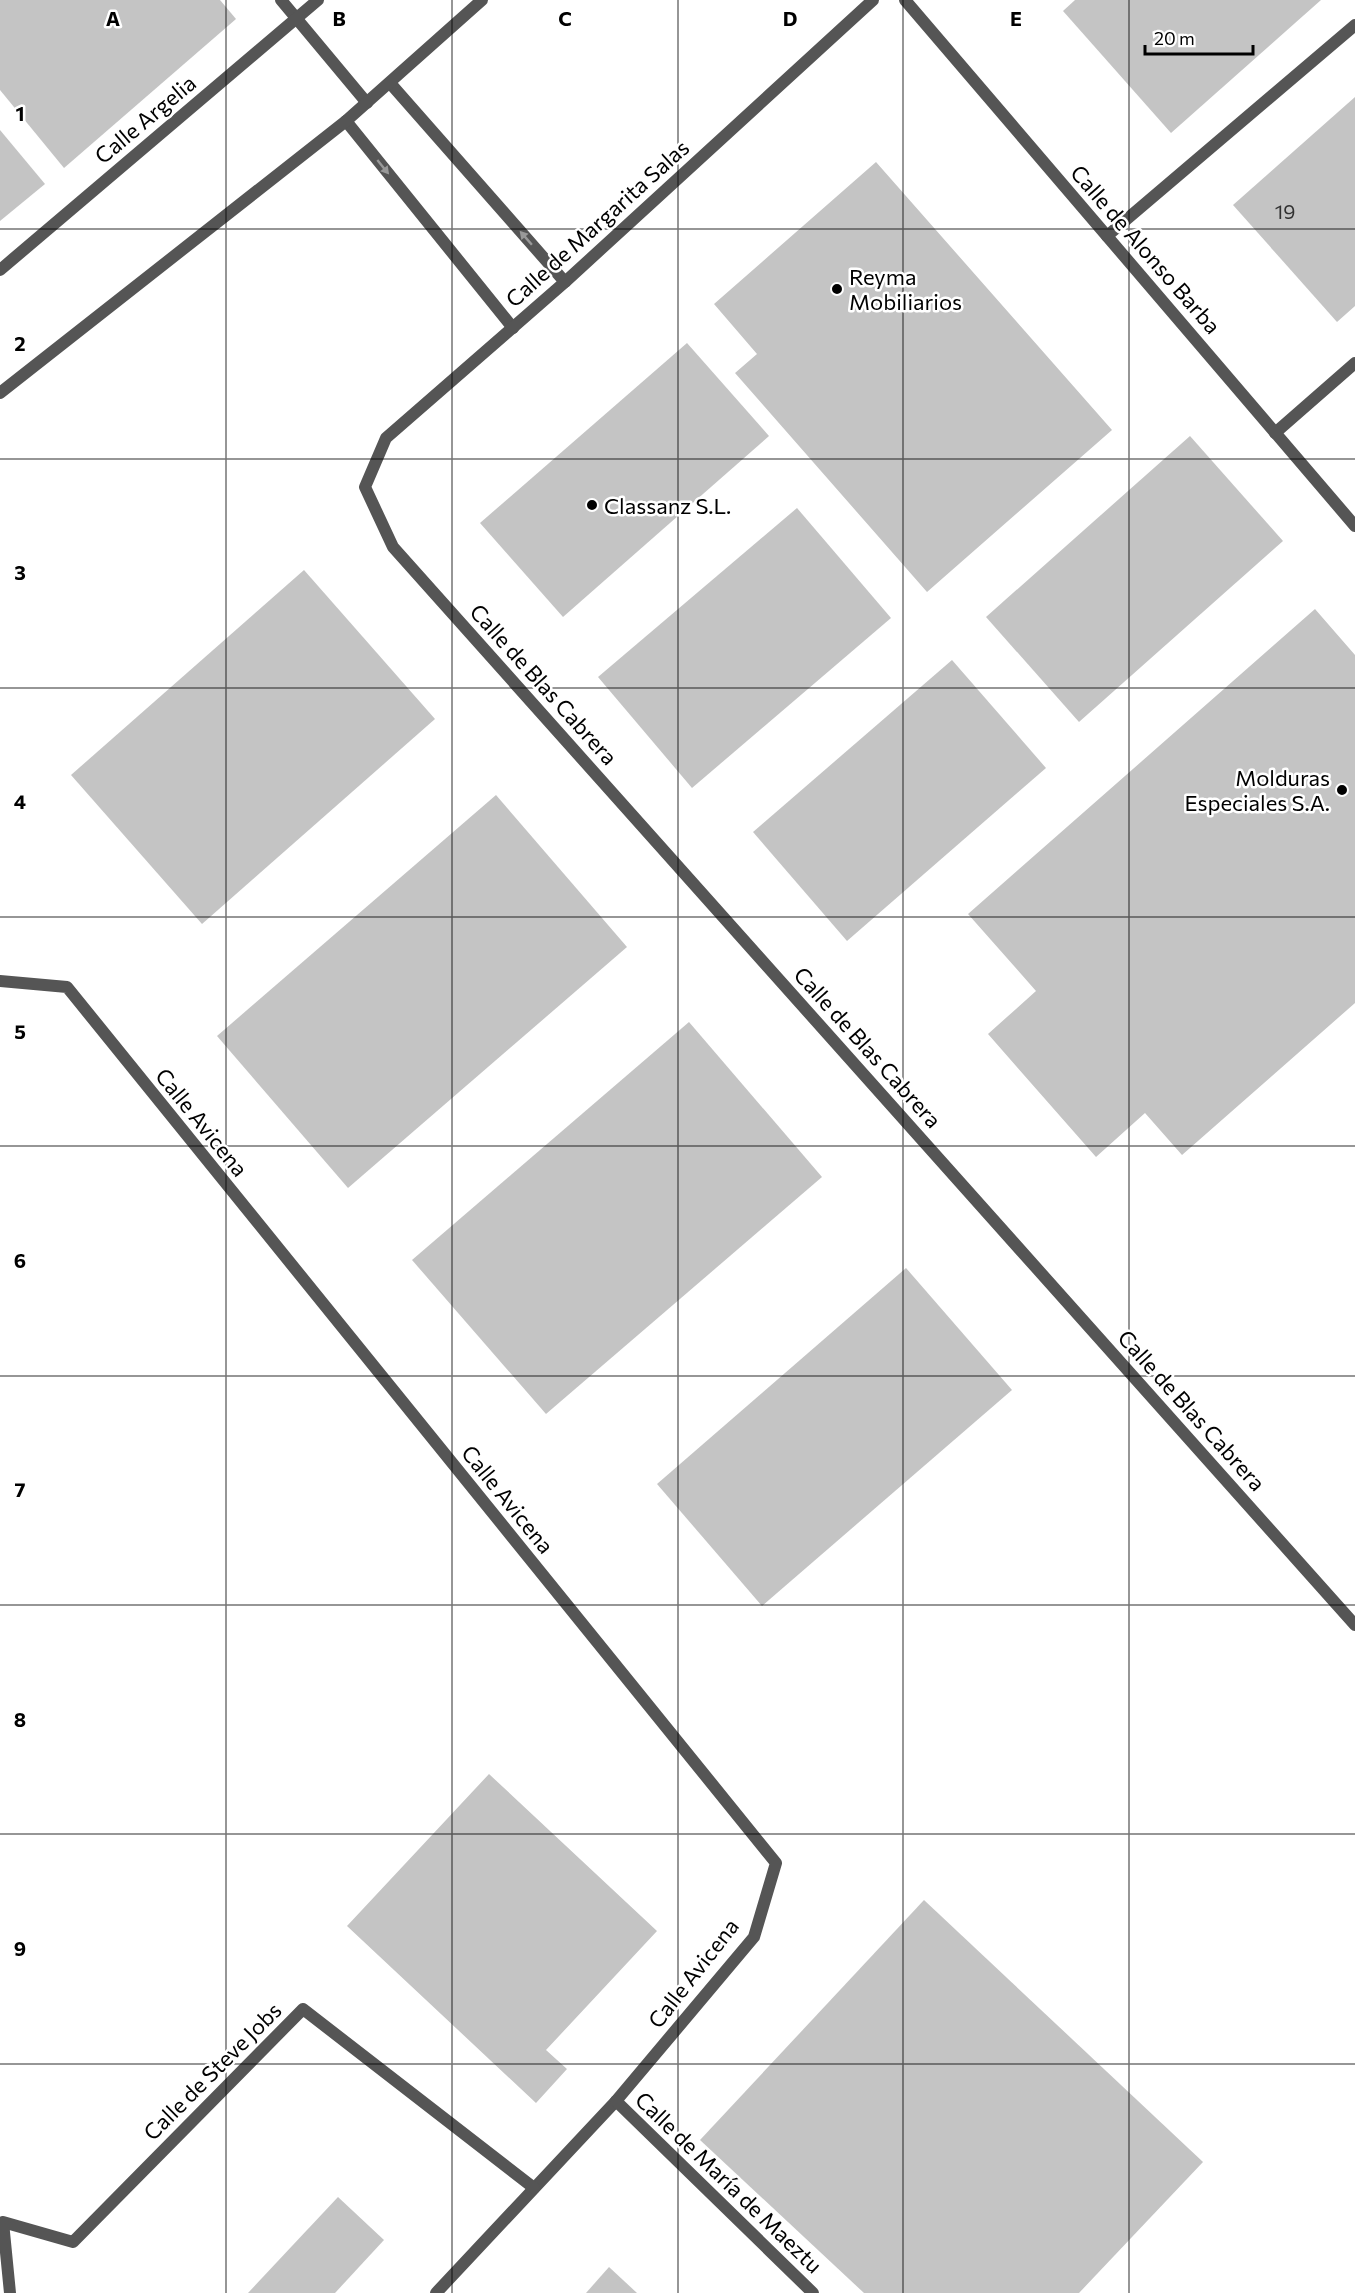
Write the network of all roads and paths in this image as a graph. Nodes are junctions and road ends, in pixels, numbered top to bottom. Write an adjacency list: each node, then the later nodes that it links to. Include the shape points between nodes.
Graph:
1 (281, 0): 6 (street)
2 (318, 0): 6 (street, Calle Argelia)
3 (482, 0): 8 (street)
4 (873, 0): 13 (street, Calle de Margarita Salas)
5 (905, 0): 11 (street, Calle de Alonso Barba)
6 (296, 18): 9 (street); 12 (street, Calle Argelia)
7 (1355, 24): 11 (street)
8 (390, 82): 9 (street); 13 (street, one-way to 8)
9 (367, 103): 10 (street)
10 (346, 121): 14 (street, one-way to 14); 16 (street)
11 (1107, 236): 17 (street, Calle de Alonso Barba)
12 (0, 270)
13 (565, 282): 14 (street, Calle de Margarita Salas)
14 (513, 328): 18 (street, Calle de Margarita Salas, via 386,438)
15 (1355, 363): 17 (street)
16 (0, 393)
17 (1275, 433): 19 (street, Calle de Alonso Barba)
18 (365, 487): 21 (street, Calle de Blas Cabrera, via 393,547)
19 (1355, 526)
20 (0, 981): 22 (street, Calle Avicena, via 67,987 776,1863 754,1937)
21 (1355, 1625)
22 (616, 2101): 23 (street); 27 (street, Calle de María de Maeztu)
23 (534, 2188): 24 (street, Calle de Steve Jobs, via 303,2009 73,2242); 26 (street)
24 (1, 2221): 25 (street, Calle de Steve Jobs)
25 (10, 2293)
26 (436, 2293)
27 (813, 2293)

